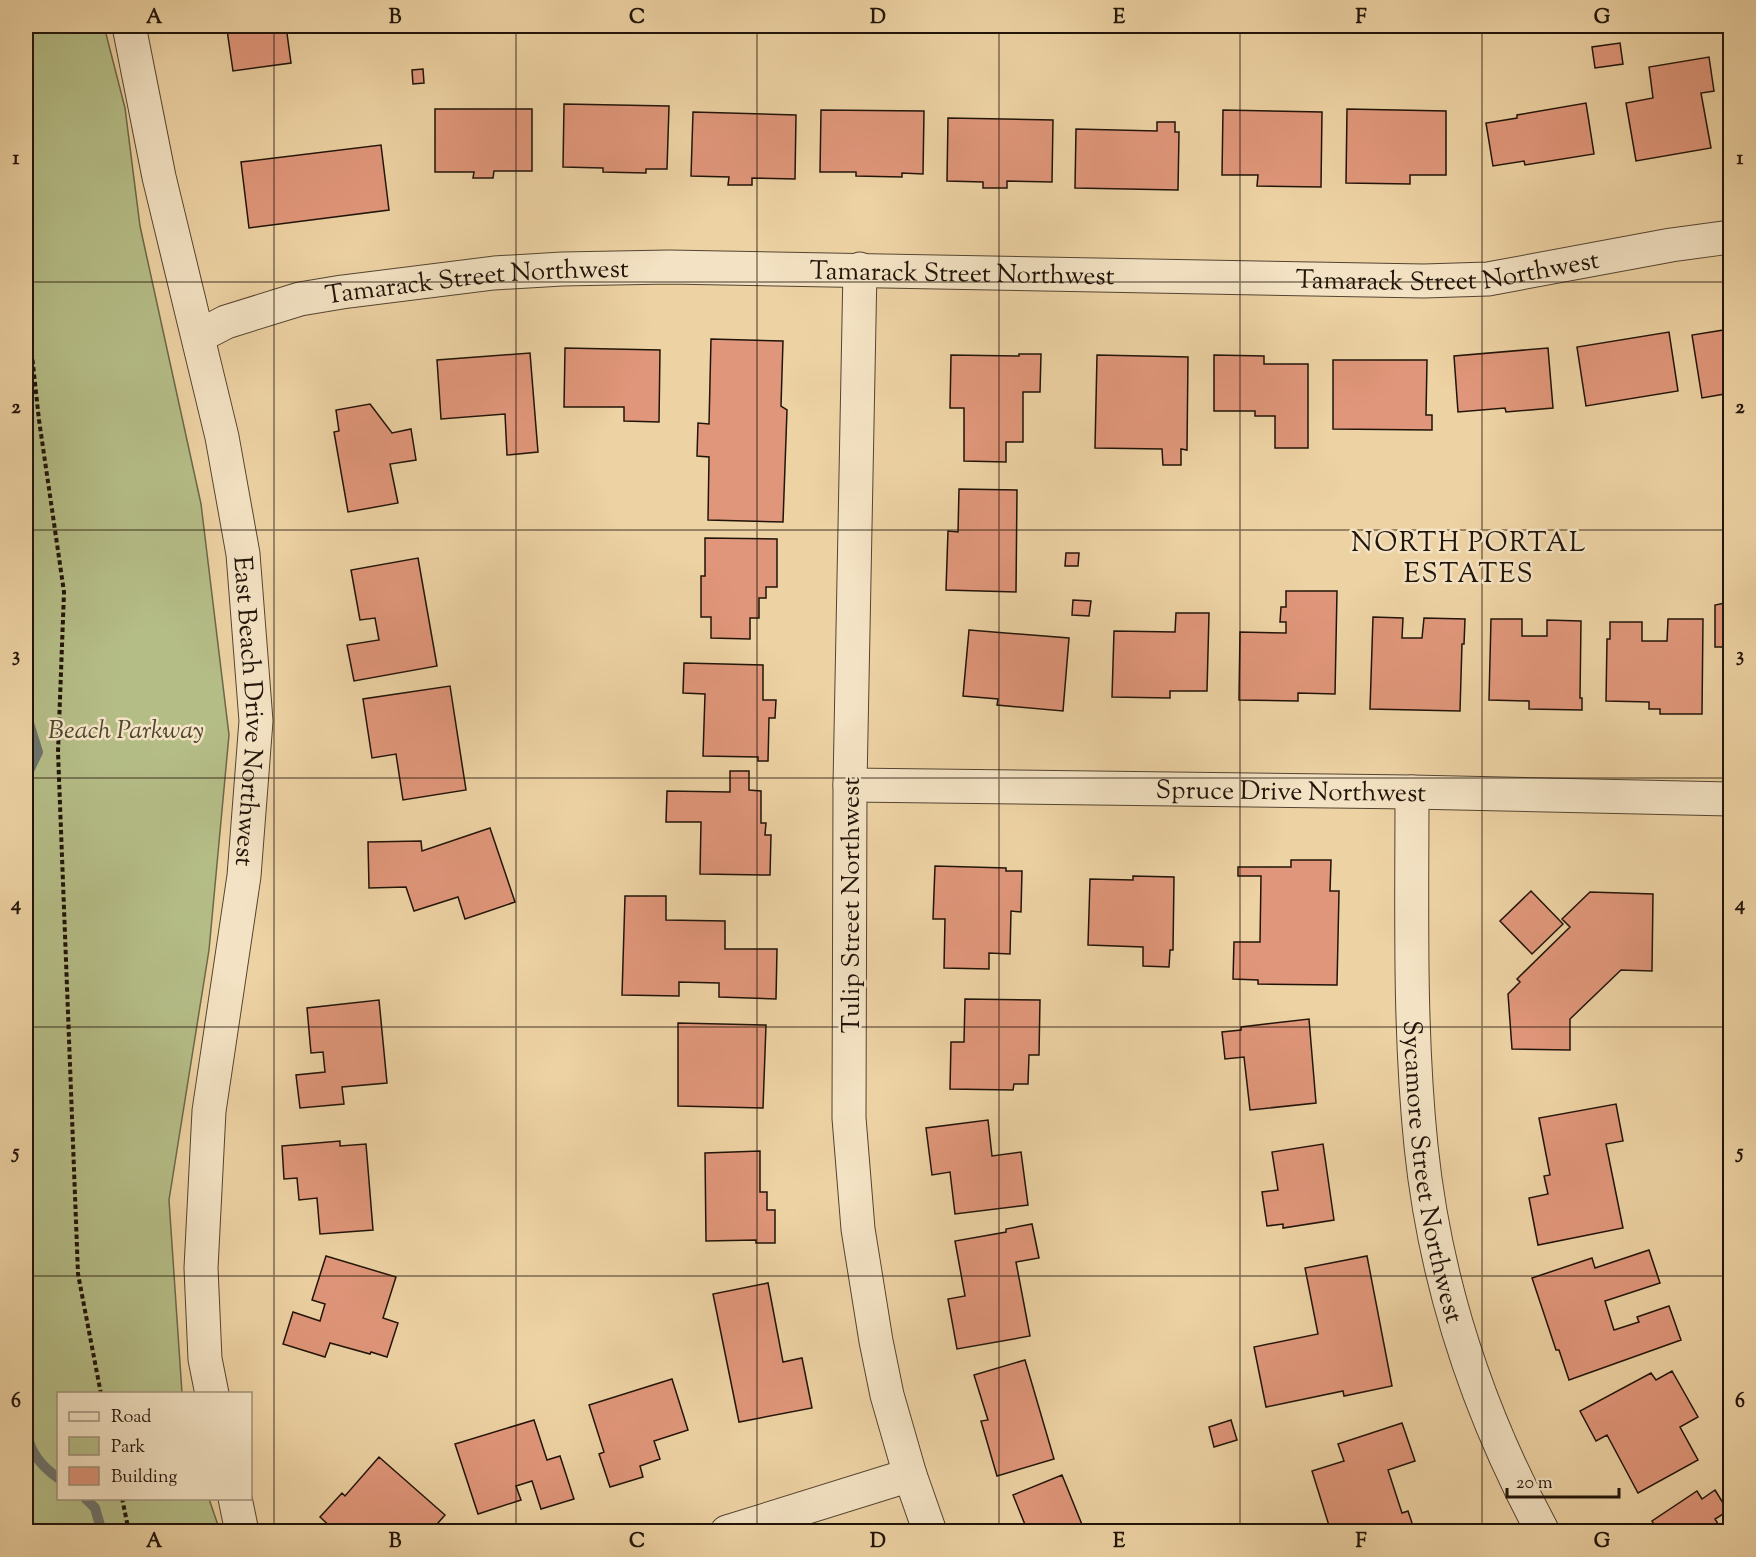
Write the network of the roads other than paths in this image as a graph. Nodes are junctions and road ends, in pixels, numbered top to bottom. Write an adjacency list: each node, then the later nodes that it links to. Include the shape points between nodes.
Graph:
1 (129, 26): 4 (street, East Beach Drive Northwest, via 159,177)
2 (1731, 237): 3 (street, Tamarack Street Northwest, via 1488,279 1445,281)
3 (860, 269): 4 (street, Tamarack Street Northwest, via 669,267 494,273 300,299 226,322); 5 (street, Tulip Street Northwest)
4 (199, 336): 8 (street, East Beach Drive Northwest, via 243,554 255,722 244,876 209,1111 201,1268 205,1359)
5 (850, 785): 6 (street, Spruce Drive Northwest); 9 (street, Tulip Street Northwest, via 849,1118 853,1173 876,1341)
6 (1412, 792): 7 (street, Spruce Drive Northwest); 14 (street, Sycamore Street Northwest, via 1417,1101 1433,1227 1454,1318 1474,1377 1513,1473)
7 (1731, 800)
8 (212, 1392)
9 (910, 1475): 12 (street); 13 (street, Tulip Street Northwest)
10 (235, 1500): 11 (street)
11 (242, 1532)
12 (727, 1532)
13 (930, 1532)
14 (1543, 1532)

